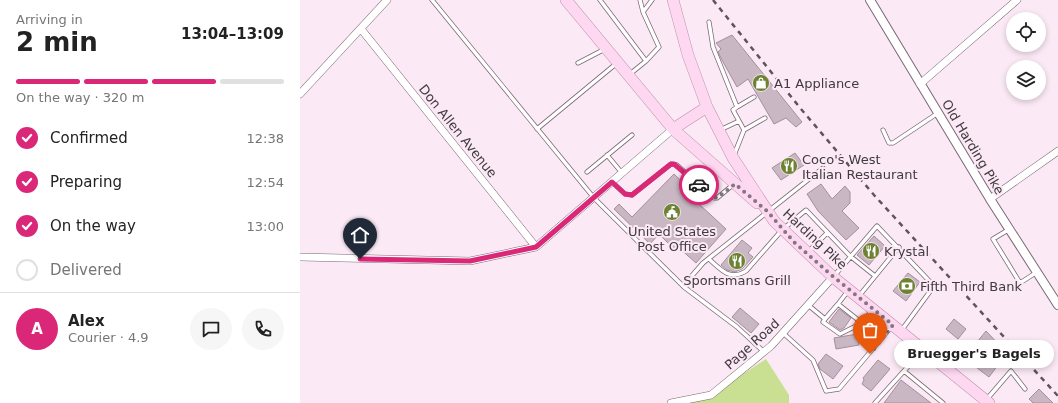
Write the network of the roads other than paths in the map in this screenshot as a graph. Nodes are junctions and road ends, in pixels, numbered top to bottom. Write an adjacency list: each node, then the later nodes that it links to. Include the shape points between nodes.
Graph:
1 (387, 0): 12 (street)
2 (432, 0): 26 (lane)
3 (566, 0): 13 (main road)
4 (600, 0): 14 (lane)
5 (640, 0): 10 (lane)
6 (652, 0): 10 (lane)
7 (673, 0): 21 (main road, Harding Pike, via 688,55)
8 (870, 0): 18 (street, Old Harding Pike)
9 (1017, 0): 18 (street)
10 (643, 12): 14 (lane, via 659,47)
11 (710, 22): 22 (lane, via 713,47)
12 (361, 30): 19 (street); 46 (street, Don Allen Avenue)
13 (606, 48): 15 (main road); 16 (lane)
14 (646, 61): 17 (lane)
15 (618, 62): 17 (main road); 26 (lane)
16 (578, 63)
17 (628, 75): 27 (main road)
18 (920, 84): 23 (street, Old Harding Pike)
19 (300, 94)
20 (754, 98): 22 (lane)
21 (707, 107): 27 (main road); 30 (main road, Harding Pike)
22 (737, 107): 25 (lane, via 733,110)
23 (938, 114): 29 (lane, via 893,143 889,143); 41 (street, Old Harding Pike)
24 (765, 118): 28 (lane)
25 (739, 120): 28 (lane); 30 (lane)
26 (537, 129): 40 (lane)
27 (674, 129): 37 (street); 39 (main road)
28 (744, 130): 34 (lane)
29 (883, 130)
30 (718, 131): 34 (main road, Harding Pike)
31 (632, 135): 33 (lane)
32 (1058, 151): 41 (street)
33 (607, 156): 36 (lane); 37 (lane)
34 (733, 158): 42 (main road, Harding Pike)
35 (823, 168): 42 (lane)
36 (587, 172)
37 (622, 173): 38 (street)
38 (612, 182): 39 (lane, via 625,194 632,195 671,164 677,165 714,198); 40 (street)
39 (735, 184): 42 (main road)
40 (594, 198): 46 (street); 55 (lane)
41 (990, 199): 43 (street, Old Harding Pike)
42 (767, 211): 44 (main road, Harding Pike); 51 (lane)
43 (1009, 229): 52 (street, Old Harding Pike); 52 (lane, via 993,239 1020,283)
44 (782, 230): 45 (lane, via 806,210); 48 (main road, Harding Pike); 51 (lane, via 740,275 727,274)
45 (827, 233): 48 (lane); 49 (lane)
46 (536, 247): 50 (street, via 470,261)
47 (899, 247): 49 (lane, via 877,226); 53 (lane); 65 (lane, via 934,286)
48 (807, 254): 54 (main road, Harding Pike)
49 (850, 256): 53 (lane); 54 (lane)
50 (300, 257)
51 (709, 259): 55 (lane)
52 (1037, 272): 58 (street, Old Harding Pike)
53 (875, 276): 57 (lane)
54 (833, 277): 56 (main road, Harding Pike); 60 (street, Page Road)
55 (683, 286): 69 (lane)
56 (849, 290): 57 (main road, Harding Pike); 59 (lane)
57 (858, 297): 61 (main road, Harding Pike)
58 (1057, 303)
59 (838, 304): 62 (lane, via 832,315); 63 (lane)
60 (808, 305): 62 (lane); 67 (street, Page Road)
61 (873, 309): 63 (lane); 65 (main road, Harding Pike)
62 (825, 319): 66 (lane, via 823,322 840,334)
63 (862, 324): 66 (lane)
64 (846, 326): 66 (lane)
65 (896, 328): 67 (lane, via 839,389 826,391 813,360); 68 (main road, Harding Pike)
66 (851, 330)
67 (783, 333): 69 (street, Page Road)
68 (923, 350): 70 (lane); 72 (main road, Harding Pike)
69 (764, 352): 73 (street, Page Road, via 711,395)
70 (904, 371): 74 (lane); 75 (lane)
71 (1025, 389): 72 (lane, via 1011,372)
72 (986, 402)
73 (671, 403)
74 (875, 403)
75 (943, 403)

